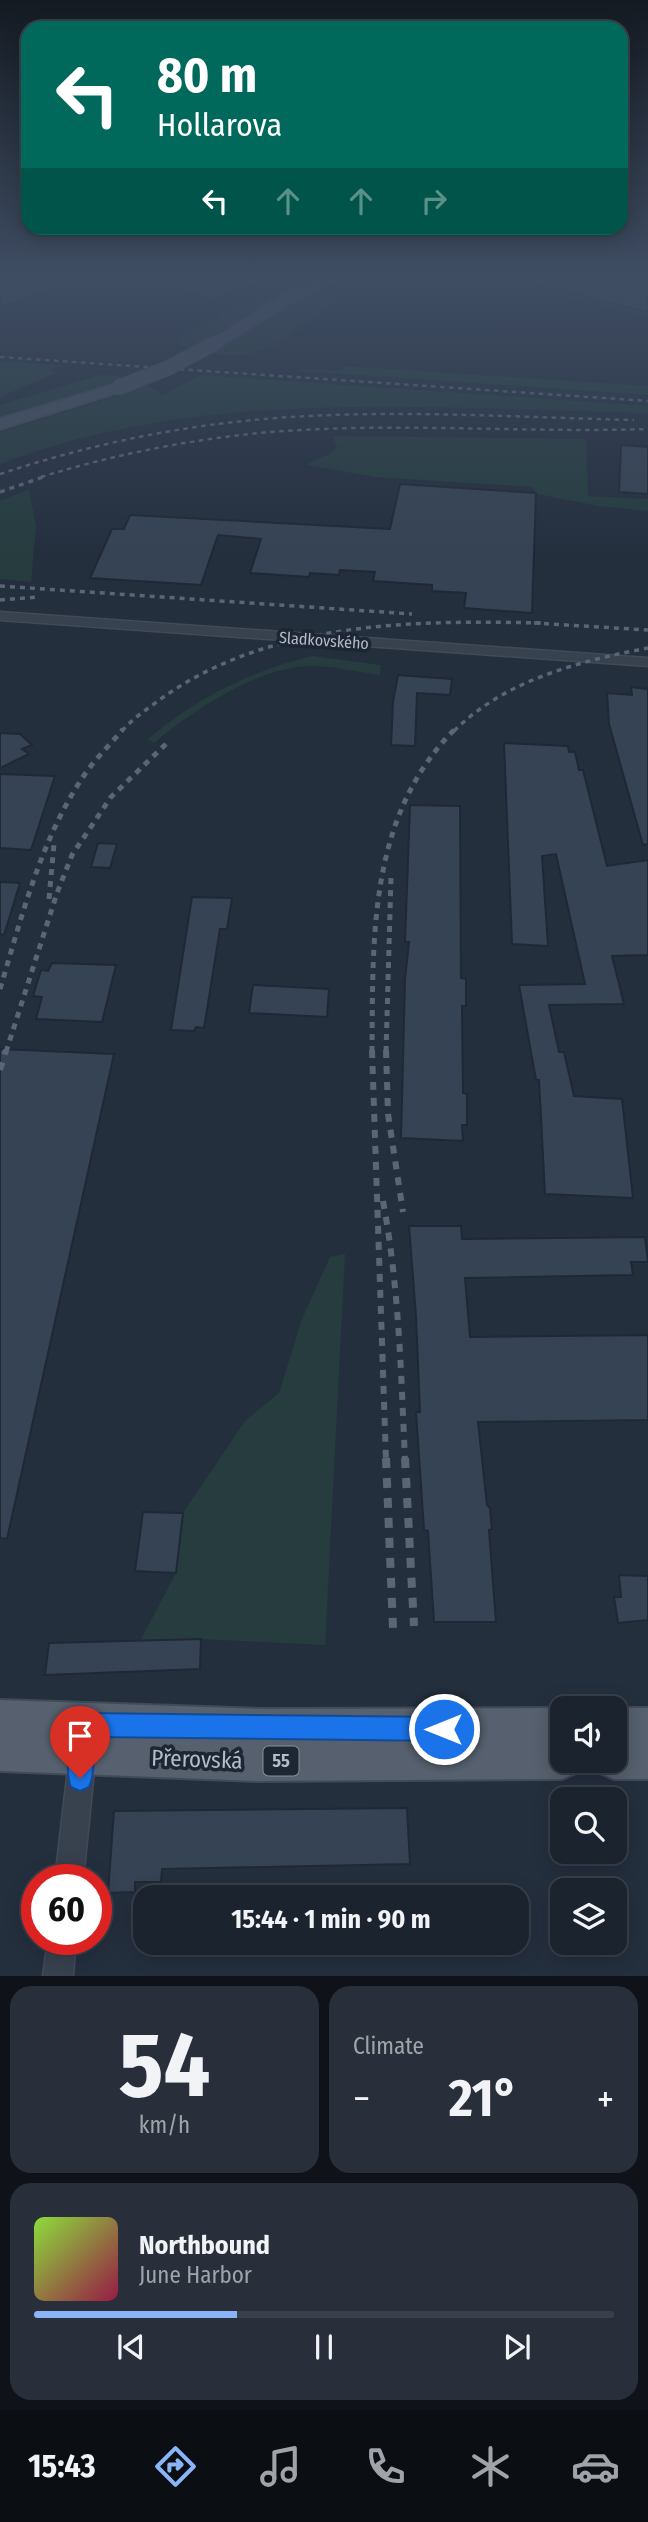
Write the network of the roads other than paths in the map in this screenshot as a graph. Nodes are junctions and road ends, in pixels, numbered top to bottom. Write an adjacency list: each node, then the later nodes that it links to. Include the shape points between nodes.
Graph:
1 (164, 369): 2 (street, bridge)
2 (0, 424)
3 (0, 616): 4 (street, Sladkovského)
4 (648, 662)
5 (0, 1720): 9 (main road, Přerovská / 55)
6 (550, 1728): 9 (main road, Přerovská / 55, via 265,1729)
7 (627, 1728): 8 (main road)
8 (648, 1728)
9 (84, 1740): 10 (main road, Přerovská / 55); 11 (main road, Přerovská / 55, via 258,1761); 14 (street)
10 (0, 1751)
11 (550, 1759)
12 (627, 1759): 13 (main road)
13 (648, 1759)
14 (71, 1864)
15 (60, 1955): 16 (street)
16 (58, 1976)

